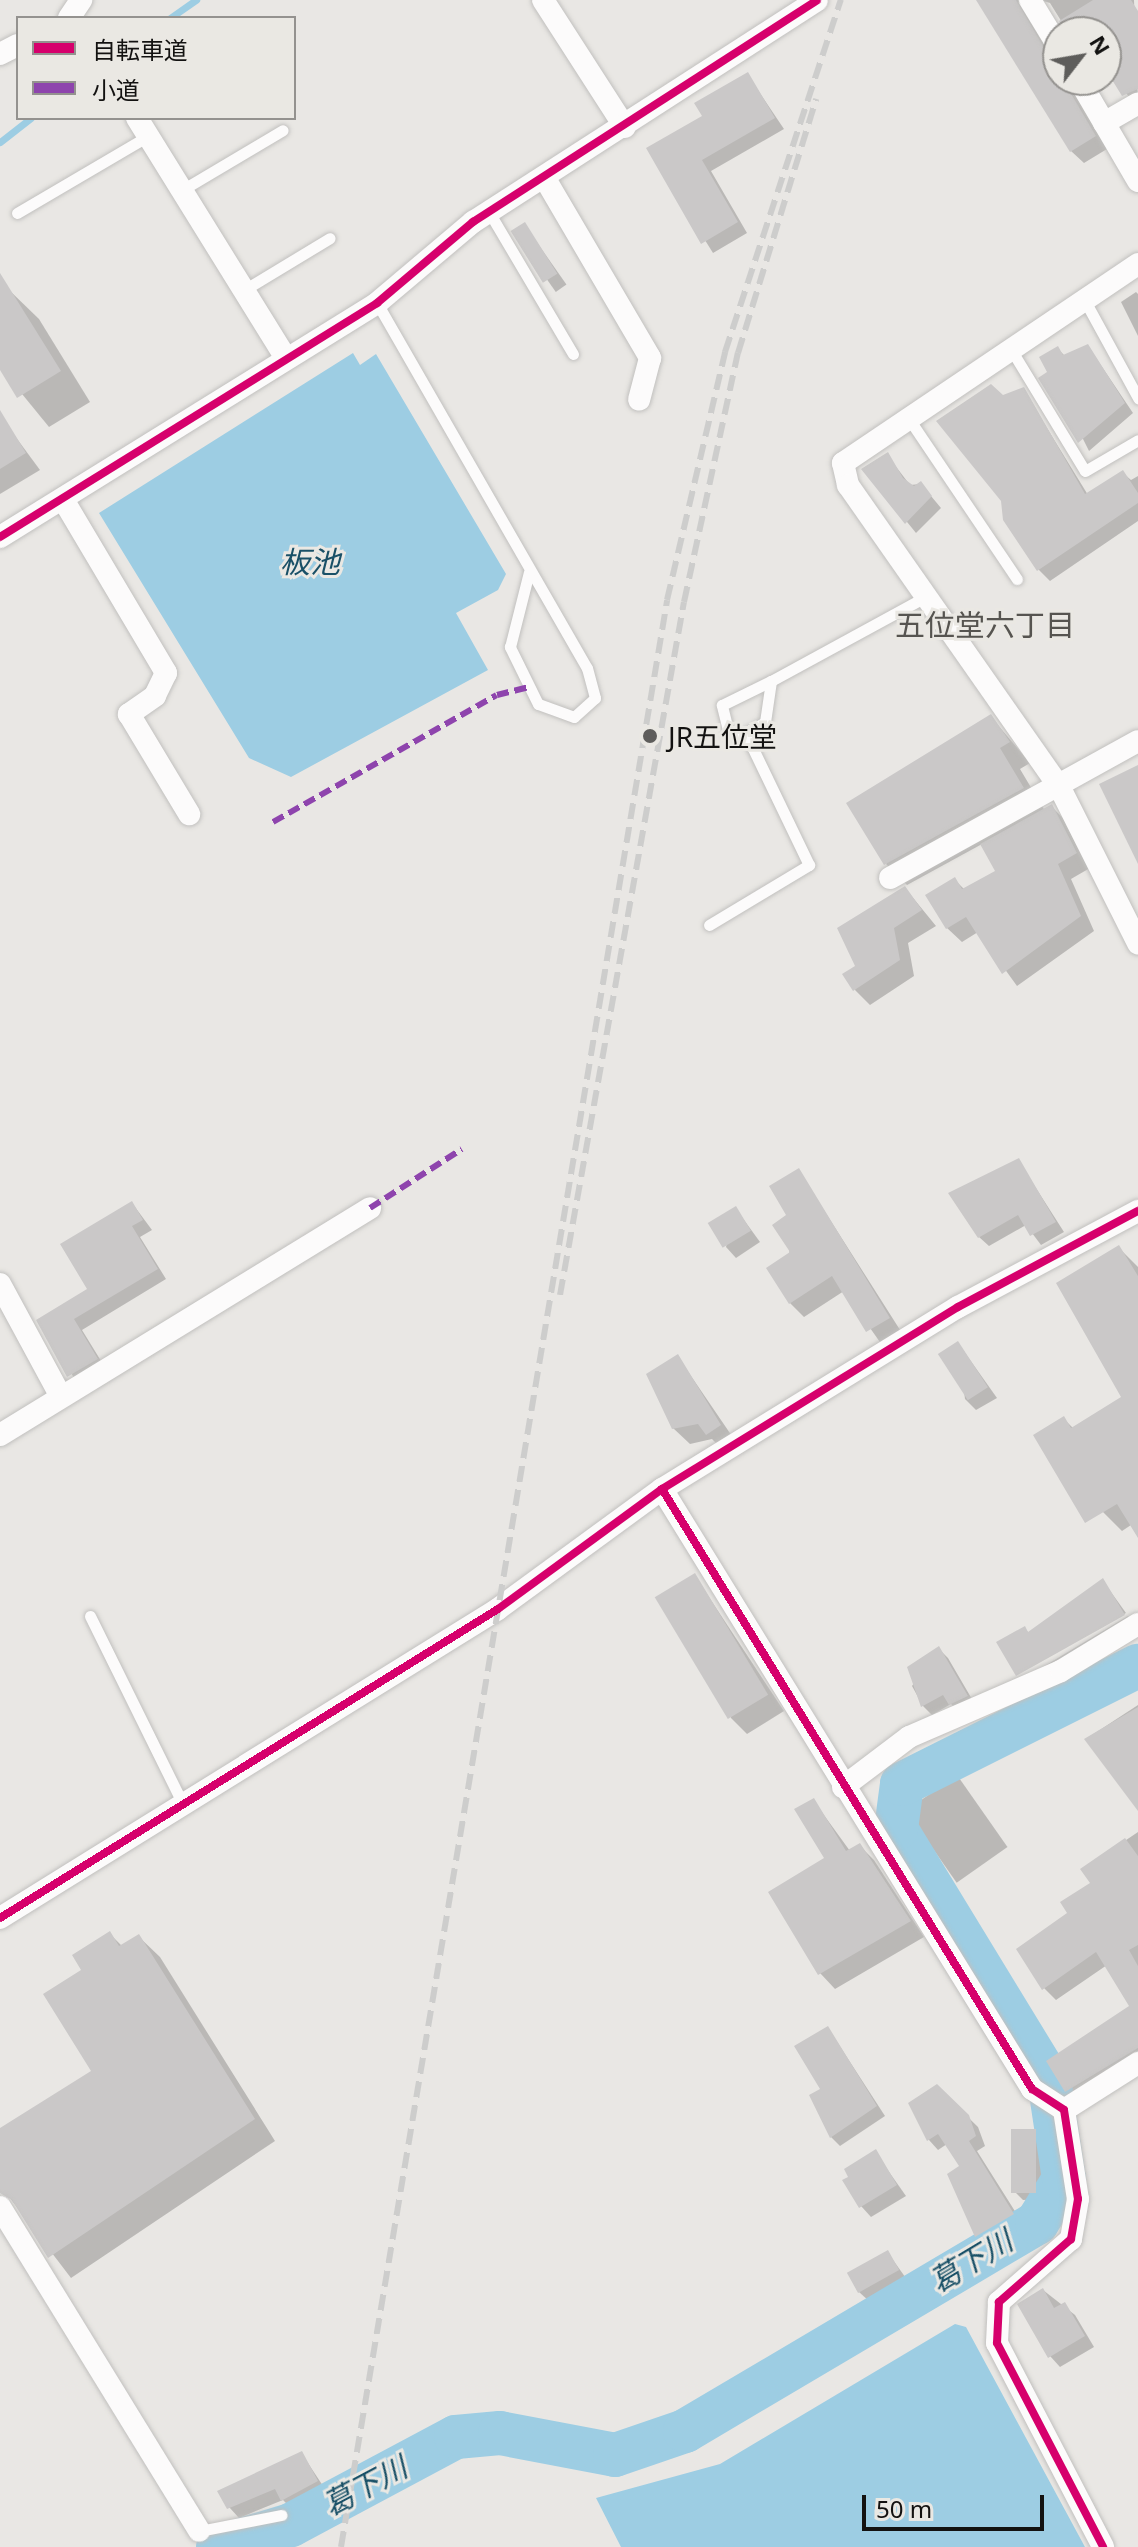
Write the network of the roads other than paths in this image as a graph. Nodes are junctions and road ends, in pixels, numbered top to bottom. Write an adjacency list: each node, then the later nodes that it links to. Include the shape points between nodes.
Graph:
1 (543, 0): 9 (street)
2 (817, 0): 9 (street)
3 (1030, 0): 4 (street)
4 (1042, 20)
5 (1088, 96): 7 (street)
6 (1138, 103): 7 (street)
7 (1104, 123): 12 (street)
8 (143, 127): 13 (street); 15 (lane)
9 (625, 127): 11 (street)
10 (283, 130): 13 (lane)
11 (544, 177): 14 (street); 25 (street, via 650,358)
12 (1138, 181)
13 (182, 190): 18 (street)
14 (489, 212): 20 (street); 22 (lane)
15 (17, 213)
16 (330, 238): 18 (lane)
17 (1138, 264): 19 (street)
18 (244, 290): 23 (street)
19 (1085, 301): 21 (street); 24 (lane)
20 (377, 303): 23 (street); 30 (lane)
21 (1012, 351): 26 (street); 27 (lane, via 1085,471)
22 (573, 354)
23 (285, 357): 28 (street)
24 (1138, 398)
25 (639, 400)
26 (909, 419): 31 (lane); 32 (street, via 843,463 848,485)
27 (1138, 440)
28 (64, 501): 29 (street); 37 (street, via 166,673 155,696 129,714)
29 (0, 537)
30 (529, 572): 30 (lane, via 594,684 595,698 574,717 538,704 510,647)
31 (1017, 579)
32 (930, 595): 33 (lane); 36 (street)
33 (771, 681): 34 (lane, via 765,722); 34 (lane, via 722,705 729,734)
34 (746, 734): 39 (lane, via 809,865)
35 (1138, 741): 36 (street)
36 (1060, 788): 38 (street); 40 (street)
37 (189, 814)
38 (890, 878)
39 (709, 925)
40 (1138, 943)
41 (370, 1208): 44 (street)
42 (1138, 1211): 46 (street, via 958,1307)
43 (0, 1284): 44 (street)
44 (60, 1395): 45 (street)
45 (0, 1435)
46 (662, 1489): 49 (street); 50 (street, via 498,1609)
47 (90, 1616): 50 (lane)
48 (1138, 1624): 49 (street, via 1061,1671 909,1737)
49 (843, 1787): 53 (street, via 1032,2089)
50 (182, 1802): 51 (street)
51 (0, 1918)
52 (1138, 2063): 53 (street)
53 (1064, 2110): 57 (street, via 1078,2199 1071,2239 999,2302 997,2343)
54 (0, 2207): 56 (street)
55 (281, 2515): 56 (lane)
56 (199, 2531)
57 (1103, 2547)

